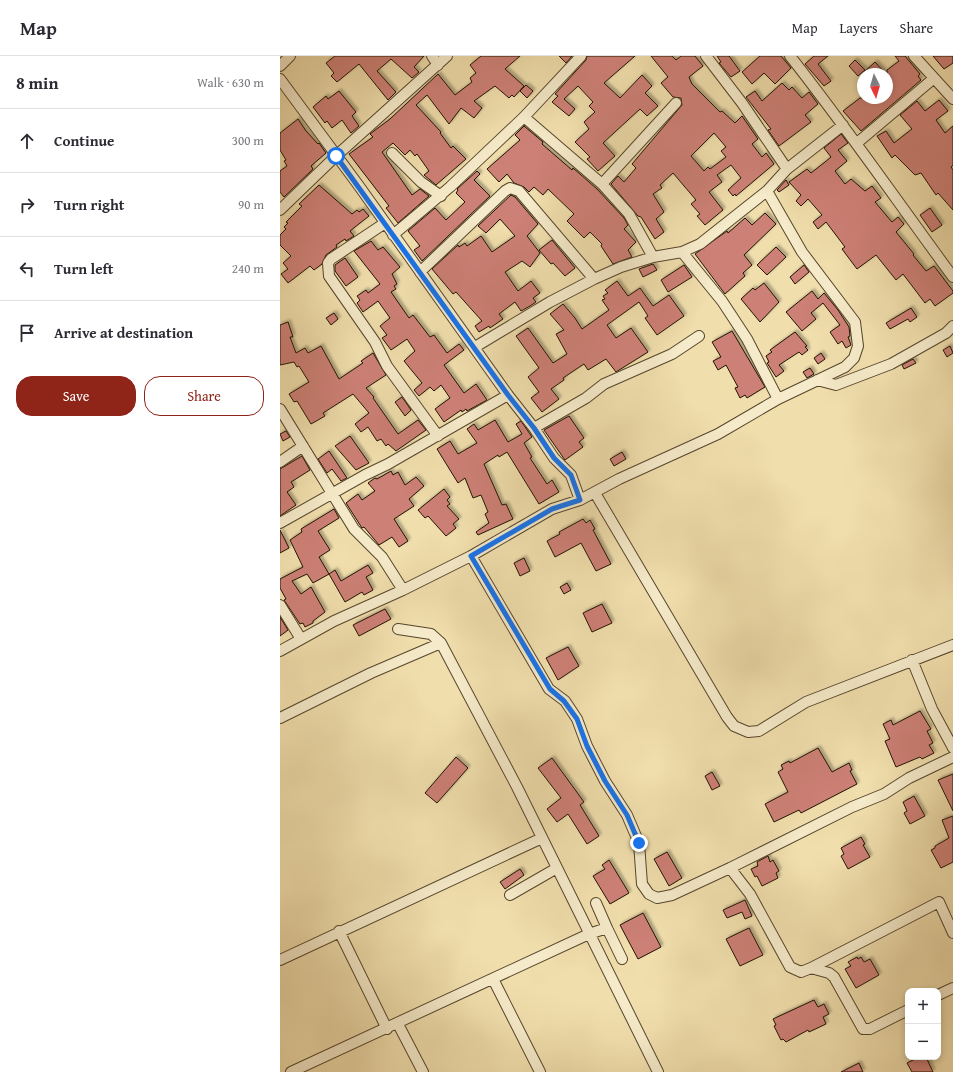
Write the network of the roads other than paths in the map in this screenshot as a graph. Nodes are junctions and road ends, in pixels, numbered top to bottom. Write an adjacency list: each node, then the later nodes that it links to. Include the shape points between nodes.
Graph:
1 (290, 56): 9 (street)
2 (432, 56): 8 (street)
3 (447, 56): 8 (street)
4 (581, 56): 14 (street)
5 (706, 56): 19 (street)
6 (790, 56): 15 (street)
7 (914, 56): 11 (street)
8 (438, 65): 18 (street)
9 (280, 66)
10 (280, 79): 18 (street)
11 (933, 79): 12 (street); 16 (street)
12 (953, 99)
13 (676, 103): 20 (street)
14 (524, 117): 20 (street); 22 (street)
15 (843, 125): 16 (street); 19 (street)
16 (857, 143): 29 (street)
17 (392, 153): 22 (street, via 421,182)
18 (336, 156): 23 (street); 24 (street)
19 (787, 169): 21 (street)
20 (602, 184): 27 (street, via 629,214)
21 (767, 191): 26 (street, via 700,244); 34 (street, via 802,252 855,322 858,346 854,358 846,367)
22 (440, 196): 25 (street)
23 (280, 210)
24 (385, 223): 25 (street); 39 (street, via 331,259 328,263 330,276 387,366)
25 (393, 235): 28 (street)
26 (682, 252): 27 (street); 36 (street, via 722,301 747,339)
27 (653, 257): 30 (street)
28 (420, 272): 30 (street, via 510,188 519,191); 33 (street)
29 (953, 277)
30 (594, 279): 33 (street)
31 (953, 326): 34 (street, via 946,333 891,364 836,386)
32 (699, 336): 38 (street, via 672,354 604,384 586,398)
33 (475, 347): 35 (street)
34 (817, 380): 36 (street)
35 (508, 395): 38 (street); 39 (street)
36 (778, 399): 42 (street, via 718,434)
37 (280, 409): 40 (street)
38 (534, 428): 44 (street, via 554,458 571,475)
39 (438, 436): 43 (street)
40 (303, 446): 41 (street); 43 (street)
41 (280, 462)
42 (594, 493): 44 (street); 54 (street, via 726,717 734,726 748,732 759,731 806,702)
43 (332, 495): 45 (street); 47 (street, via 354,529 382,558)
44 (580, 500): 46 (street, via 552,509)
45 (280, 523)
46 (471, 556): 47 (street); 60 (street, via 550,689 564,701 577,719 605,781 627,815 639,843 644,889 656,898 666,897)
47 (403, 590): 50 (street)
48 (280, 605): 50 (street)
49 (398, 629): 51 (street, via 431,634)
50 (301, 639): 53 (street)
51 (441, 643): 55 (street); 58 (street)
52 (953, 645): 54 (street)
53 (280, 652)
54 (912, 660): 56 (street, via 932,708)
55 (280, 718)
56 (953, 748)
57 (953, 757): 60 (street, via 909,778 884,794 852,807)
58 (542, 838): 59 (street); 64 (street)
59 (557, 868): 61 (street); 66 (street)
60 (730, 868): 69 (street, via 750,894 790,967 801,972)
61 (510, 895)
62 (596, 903): 63 (street)
63 (607, 928): 66 (street); 67 (street)
64 (339, 932): 68 (street); 75 (street)
65 (953, 933): 69 (street, via 939,902)
66 (589, 934): 70 (street); 79 (street)
67 (622, 959)
68 (280, 960)
69 (812, 968): 73 (street, via 834,977 862,1029 866,1030)
70 (493, 979): 74 (street); 78 (street)
71 (953, 988): 72 (street)
72 (941, 994)
73 (905, 1011)
74 (398, 1024): 75 (street); 77 (street)
75 (387, 1028): 76 (street)
76 (291, 1072)
77 (422, 1072)
78 (540, 1072)
79 (658, 1072)

